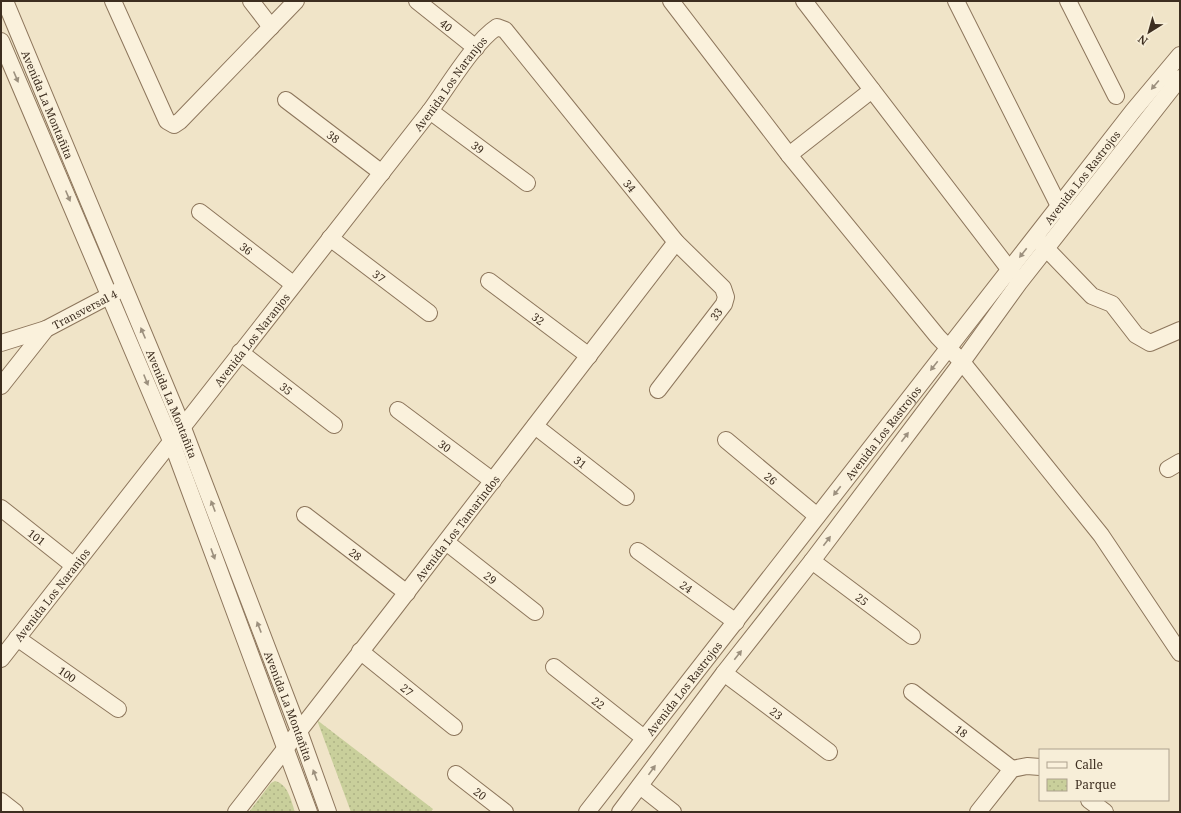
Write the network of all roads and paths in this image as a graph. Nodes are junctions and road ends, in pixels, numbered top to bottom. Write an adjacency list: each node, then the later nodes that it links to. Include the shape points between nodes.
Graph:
1 (5, 1): 32 (street, Avenida La Montañita)
2 (113, 1): 10 (street, via 167,121 174,125 180,122)
3 (251, 1): 10 (street)
4 (296, 1): 10 (street)
5 (418, 1): 13 (street, 40)
6 (671, 1): 20 (street)
7 (804, 1): 16 (street)
8 (956, 1): 24 (street)
9 (1068, 1): 17 (street)
10 (271, 27)
11 (505, 30): 13 (street, Avenida Los Naranjos, via 497,27); 26 (street, 34)
12 (1, 41): 32 (street, Avenida La Montañita, one-way to 32)
13 (476, 48): 19 (street, Avenida Los Naranjos)
14 (1180, 55): 24 (street, Avenida Los Rastrojos, one-way to 24)
15 (1180, 78): 24 (street, Avenida Los Rastrojos)
16 (872, 90): 20 (street); 28 (street)
17 (1116, 96)
18 (286, 100): 21 (street, 38)
19 (430, 111): 21 (street, Avenida Los Naranjos); 22 (street, 39)
20 (789, 155): 37 (street, via 938,338)
21 (382, 172): 25 (street, Avenida Los Naranjos)
22 (527, 183)
23 (200, 212): 31 (street, 36)
24 (1064, 212): 27 (street, Avenida Los Rastrojos)
25 (330, 238): 31 (street, Avenida Los Naranjos); 33 (street, 37)
26 (676, 242): 39 (street, Avenida Los Tamarindos); 42 (street, 33, via 723,288 726,297 724,304)
27 (1041, 242): 28 (street, Avenida Los Rastrojos, one-way to 28); 30 (street, Avenida Los Rastrojos); 35 (street, via 1092,296 1112,304 1136,335 1143,340 1150,343)
28 (1010, 270): 30 (street); 37 (street, Avenida Los Rastrojos)
29 (489, 280): 39 (street, 32)
30 (1019, 283): 40 (street, Avenida Los Rastrojos)
31 (293, 284): 38 (street, Avenida Los Naranjos)
32 (117, 292): 34 (street, Transversal 4); 46 (street, Avenida La Montañita, one-way to 32); 48 (street, Avenida La Montañita, one-way to 48)
33 (429, 313)
34 (46, 329): 36 (street); 41 (street, Transversal 4)
35 (1180, 330)
36 (1, 343)
37 (949, 347): 40 (street); 53 (street, Avenida Los Rastrojos, one-way to 53)
38 (240, 352): 44 (street, 35); 46 (street, Avenida Los Naranjos)
39 (589, 356): 45 (street, Avenida Los Tamarindos)
40 (962, 362): 56 (street, Avenida Los Rastrojos, one-way to 40); 64 (street, via 1101,536)
41 (1, 386)
42 (658, 390)
43 (398, 410): 49 (street, 30)
44 (334, 424)
45 (536, 426): 49 (street, Avenida Los Tamarindos); 50 (street, 31)
46 (183, 428): 48 (street, Avenida Los Naranjos); 71 (street, Avenida La Montañita, one-way to 46)
47 (726, 440): 53 (street, 26)
48 (172, 443): 57 (street, Avenida Los Naranjos); 73 (street, Avenida La Montañita, one-way to 73)
49 (493, 481): 54 (street, Avenida Los Tamarindos)
50 (626, 497)
51 (1, 508): 57 (street, 101)
52 (305, 515): 58 (street, 28)
53 (817, 516): 60 (street, Avenida Los Rastrojos)
54 (446, 542): 58 (street, Avenida Los Tamarindos); 59 (street, 29)
55 (638, 551): 60 (street, 24)
56 (812, 561): 61 (street, 25); 67 (street, Avenida Los Rastrojos, one-way to 56)
57 (74, 565): 62 (street, Avenida Los Naranjos)
58 (407, 593): 63 (street, Avenida Los Tamarindos)
59 (535, 612)
60 (736, 622): 72 (street, Avenida Los Rastrojos)
61 (912, 636)
62 (17, 638): 65 (street, Avenida Los Naranjos); 69 (street, 100)
63 (360, 651): 70 (street, 27); 71 (street, Avenida Los Tamarindos)
64 (1180, 653)
65 (1, 659)
66 (554, 667): 72 (street, 22)
67 (724, 673): 74 (street, 23); 78 (street, Avenida Los Rastrojos, one-way to 67)
68 (912, 692): 76 (street, 18)
69 (118, 709)
70 (454, 728)
71 (299, 731): 73 (street, Avenida Los Tamarindos); 84 (street, Avenida La Montañita, one-way to 71)
72 (644, 738): 86 (street, Avenida Los Rastrojos)
73 (286, 749): 82 (street, Avenida Los Tamarindos); 83 (street, Avenida La Montañita)
74 (829, 752)
75 (1039, 767): 76 (street)
76 (1012, 769): 89 (street)
77 (456, 774): 85 (street, 20)
78 (640, 786): 87 (street, Avenida Los Rastrojos); 88 (street)
79 (1, 801): 81 (street)
80 (1090, 801): 90 (street)
81 (15, 812)
82 (236, 812)
83 (309, 812)
84 (328, 812)
85 (505, 812)
86 (587, 812)
87 (620, 812)
88 (673, 812)
89 (978, 812)
90 (1105, 812)

